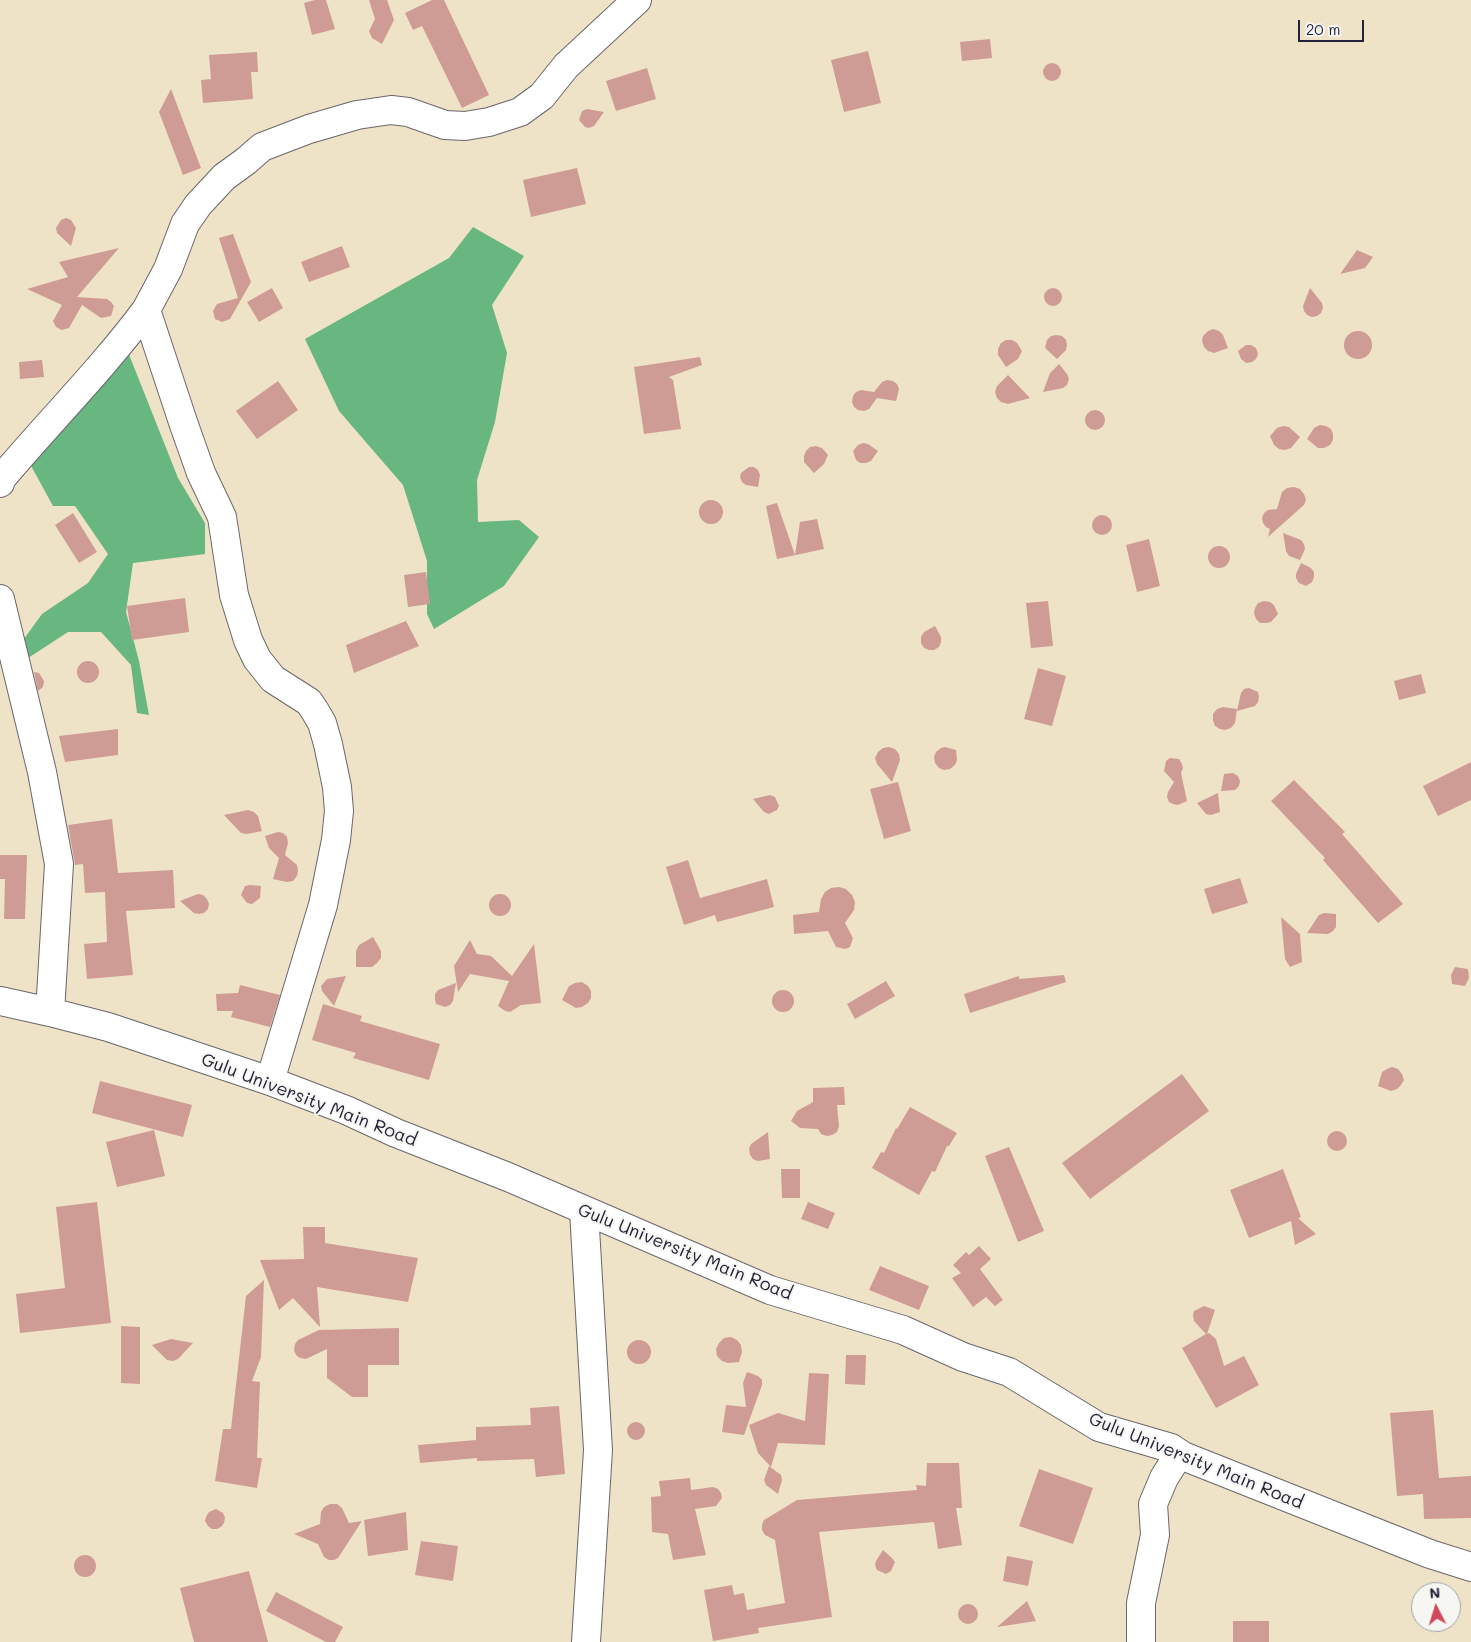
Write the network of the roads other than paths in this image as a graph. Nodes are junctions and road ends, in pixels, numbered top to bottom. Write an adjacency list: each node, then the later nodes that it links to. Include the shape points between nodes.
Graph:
1 (637, 0): 2 (street, via 566,66 542,96 520,112 465,126 445,125 408,112 391,110 357,115 262,147 224,177 198,205 185,224 168,269)
2 (146, 310): 3 (street, via 120,345 20,456); 7 (street, via 182,422 222,517 234,595 248,640 257,659 273,679 309,702 315,711 322,723 337,787 336,840 323,905)
3 (0, 483)
4 (0, 599): 6 (street, via 42,772 59,864)
5 (0, 1001): 6 (street, Gulu University Main Road)
6 (50, 1012): 7 (street, Gulu University Main Road, via 108,1027)
7 (270, 1081): 8 (street, Gulu University Main Road)
8 (584, 1211): 9 (street, Gulu University Main Road, via 770,1290 903,1330 963,1357 1009,1372 1099,1427 1171,1448); 11 (street, via 598,1450)
9 (1179, 1454): 10 (street, Gulu University Main Road, via 1430,1554); 12 (street, via 1153,1504 1155,1535 1141,1603)
10 (1471, 1567)
11 (586, 1642)
12 (1141, 1642)

